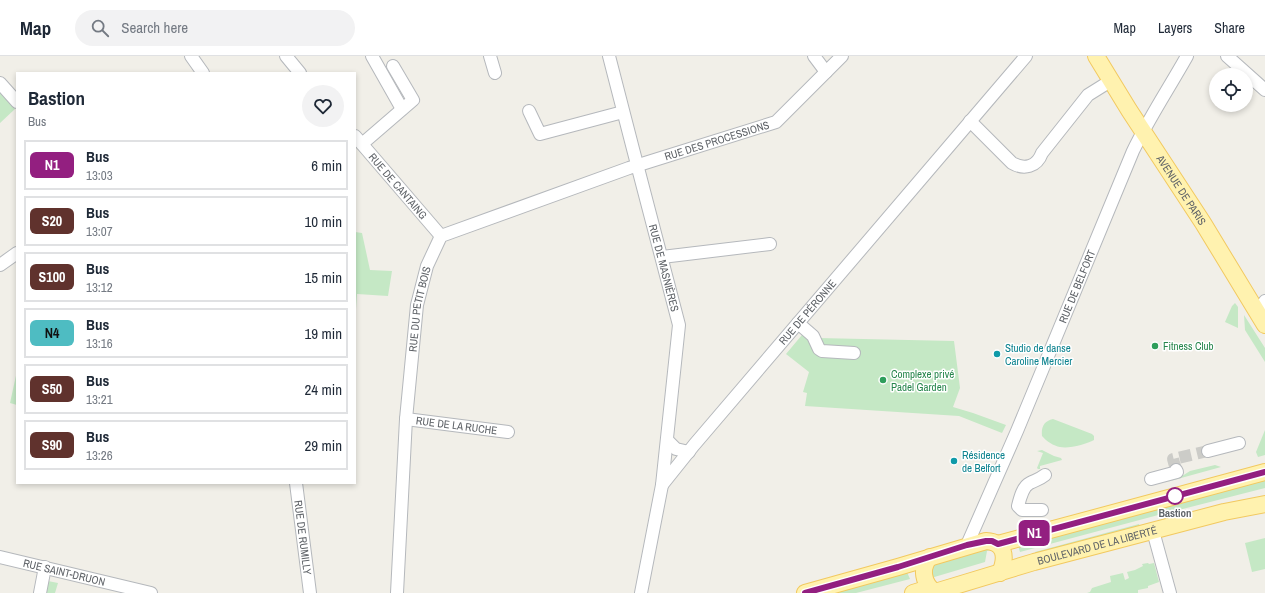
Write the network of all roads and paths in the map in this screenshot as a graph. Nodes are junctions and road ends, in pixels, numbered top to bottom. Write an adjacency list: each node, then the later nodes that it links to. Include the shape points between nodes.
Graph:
1 (191, 56): 13 (street)
2 (286, 56): 14 (street)
3 (372, 56): 21 (street)
4 (490, 56): 16 (street)
5 (609, 56): 23 (street, RUE DE MASNIÈRES)
6 (814, 56): 15 (street)
7 (842, 56): 15 (street, RUE DES PROCESSIONS)
8 (1026, 56): 24 (street, RUE DE PÉRONNE)
9 (1096, 56): 17 (main road, AVENUE DE PARIS)
10 (1187, 56): 25 (street, RUE DE BELFORT)
11 (1227, 56): 19 (street)
12 (393, 66): 21 (street, via 413,100)
13 (202, 72)
14 (299, 72)
15 (826, 72): 27 (street, RUE DES PROCESSIONS, via 776,122)
16 (495, 73)
17 (1112, 80): 24 (street, via 1088,95 1033,165 1019,167 1012,163); 25 (main road, AVENUE DE PARIS)
18 (0, 83): 20 (street)
19 (1265, 90)
20 (16, 101)
21 (402, 109): 26 (street)
22 (529, 110): 23 (street, via 540,134)
23 (623, 112): 27 (street, RUE DE MASNIÈRES)
24 (970, 122): 34 (street, RUE DE PÉRONNE)
25 (1142, 130): 33 (main road, AVENUE DE PARIS); 50 (street, RUE DE BELFORT)
26 (358, 140): 28 (street, RUE DE CANTAING)
27 (637, 166): 28 (street); 31 (street, RUE DE MASNIÈRES)
28 (441, 236): 36 (street, RUE DU PETIT BOIS, via 427,266 418,305)
29 (770, 244): 31 (street)
30 (16, 254): 32 (street)
31 (662, 257): 38 (street, RUE DE MASNIÈRES, via 679,325)
32 (0, 265)
33 (1262, 312)
34 (798, 323): 35 (street, via 813,336 822,351); 41 (street, RUE DE PÉRONNE)
35 (854, 353)
36 (406, 419): 37 (street, RUE DE LA RUCHE); 63 (street, RUE DU PETIT BOIS)
37 (508, 432)
38 (667, 440): 41 (street, via 676,449); 47 (street, RUE DE MASNIÈRES)
39 (1239, 443): 40 (street)
40 (1208, 451)
41 (689, 452): 47 (street, RUE DE PÉRONNE)
42 (1176, 470): 45 (street, via 1177,472)
43 (1265, 472): 52 (main road)
44 (1046, 475): 49 (street, via 1024,488 1018,506 1022,510)
45 (1151, 479)
46 (296, 484): 62 (street, RUE DE RUMILLY)
47 (662, 485): 64 (street, RUE DE PÉRONNE)
48 (1265, 504): 51 (main road, BOULEVARD DE LA LIBERTÉ)
49 (1042, 510)
50 (976, 523): 52 (street); 53 (street, RUE DE BELFORT)
51 (1153, 531): 57 (main road, BOULEVARD DE LA LIBERTÉ); 67 (street)
52 (992, 542): 53 (main road); 57 (main road, via 1002,550 1004,557)
53 (967, 545): 55 (main road)
54 (0, 557): 56 (street, RUE SAINT-DRUON)
55 (930, 557): 59 (main road, via 924,564 923,573 925,581); 65 (main road)
56 (45, 567): 60 (street); 61 (street, RUE SAINT-DRUON)
57 (1000, 573): 58 (main road, BOULEVARD DE LA LIBERTÉ)
58 (955, 590): 59 (main road, BOULEVARD DE LA LIBERTÉ)
59 (933, 591): 66 (main road, BOULEVARD DE LA LIBERTÉ)
60 (40, 593)
61 (151, 593)
62 (310, 593)
63 (397, 593)
64 (641, 593)
65 (804, 593)
66 (913, 593)
67 (1170, 593)

